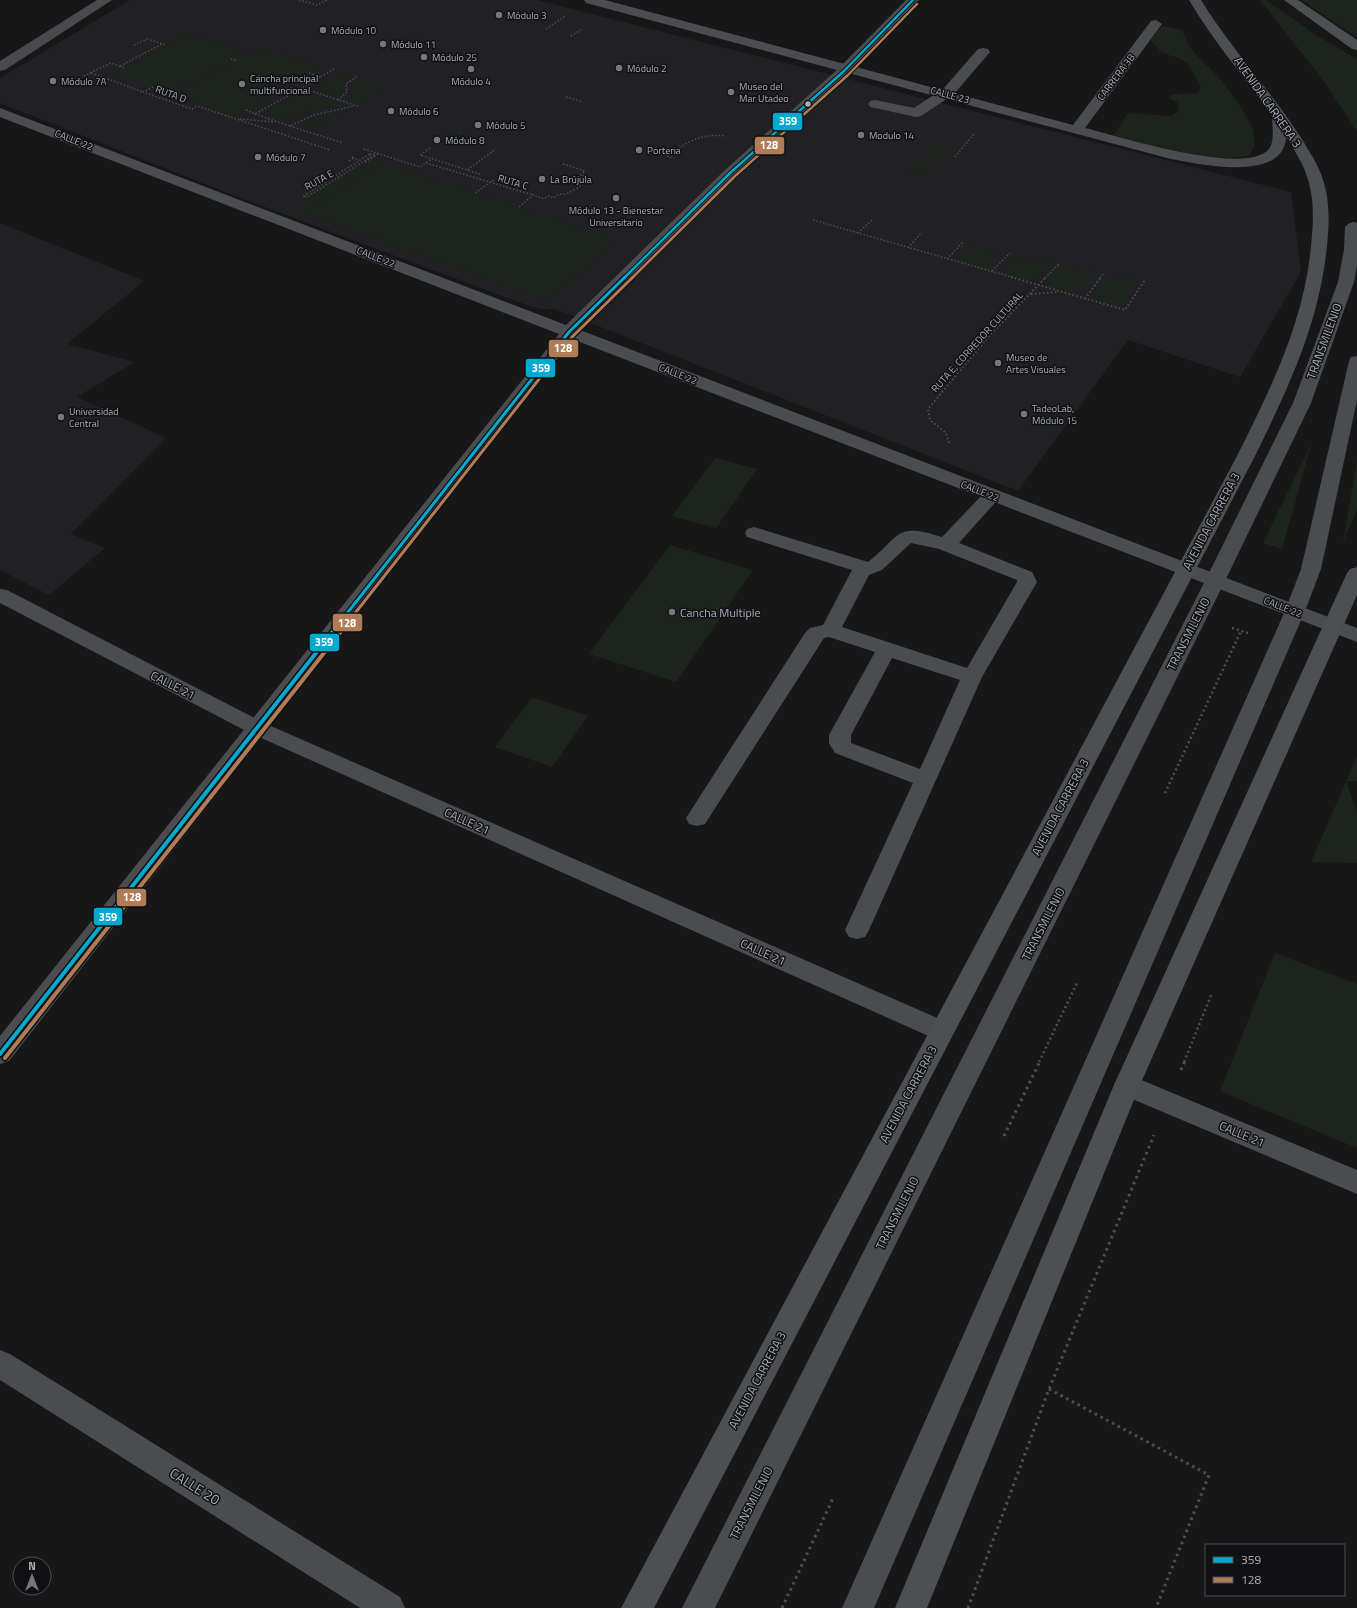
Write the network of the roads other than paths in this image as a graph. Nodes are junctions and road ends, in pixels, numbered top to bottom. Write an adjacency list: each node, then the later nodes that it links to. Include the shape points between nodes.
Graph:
1 (106, 0): 9 (main road)
2 (590, 0): 10 (street, CALLE 23)
3 (913, 0): 10 (street)
4 (1195, 0): 14 (main road, AVENIDA CARRERA 3)
5 (1290, 0): 7 (main road)
6 (1156, 24): 15 (street, CARRERA 3B)
7 (1357, 46)
8 (983, 52): 11 (street)
9 (0, 67)
10 (847, 68): 11 (street, CALLE 23); 17 (street, via 730,173)
11 (945, 94): 12 (street, via 914,113); 15 (street, CALLE 23)
12 (875, 104)
13 (0, 112): 17 (street, CALLE 22)
14 (1279, 116): 15 (street, CALLE 23, via 1279,139 1274,151 1262,160 1244,162 1208,161 1171,155); 23 (main road, AVENIDA CARRERA 3, via 1316,179 1320,195 1320,248 1312,296 1289,369)
15 (1076, 130)
16 (1353, 227): 25 (street, TRANSMILENIO, via 1346,282 1302,403)
17 (569, 332): 19 (street, CALLE 22); 33 (street)
18 (1357, 361): 27 (street, via 1311,569)
19 (992, 496): 21 (street); 23 (street, CALLE 22)
20 (754, 533): 22 (street)
21 (946, 545): 22 (street, via 910,536 874,567); 32 (street, via 1025,576 1027,582)
22 (863, 568): 29 (street)
23 (1186, 570): 25 (street, CALLE 22); 37 (main road, AVENIDA CARRERA 3)
24 (1357, 573): 28 (main road)
25 (1215, 581): 27 (street, CALLE 22); 44 (street, TRANSMILENIO)
26 (0, 595): 33 (street, CALLE 21)
27 (1295, 611): 28 (street, CALLE 22); 45 (street)
28 (1333, 626): 30 (street, CALLE 22); 39 (main road)
29 (830, 630): 31 (street); 35 (street, via 817,633 812,638)
30 (1357, 635)
31 (887, 648): 32 (street); 34 (street, via 840,735 840,743 843,748 913,776 922,777)
32 (972, 677): 34 (street)
33 (257, 728): 37 (street, CALLE 21); 38 (street)
34 (928, 774): 36 (street)
35 (697, 818)
36 (857, 930)
37 (942, 1031): 43 (main road, AVENIDA CARRERA 3)
38 (0, 1054)
39 (1127, 1085): 40 (street, CALLE 21); 46 (main road)
40 (1357, 1182)
41 (0, 1364): 42 (street, CALLE 20)
42 (389, 1608)
43 (636, 1608)
44 (698, 1608)
45 (858, 1608)
46 (911, 1608)

